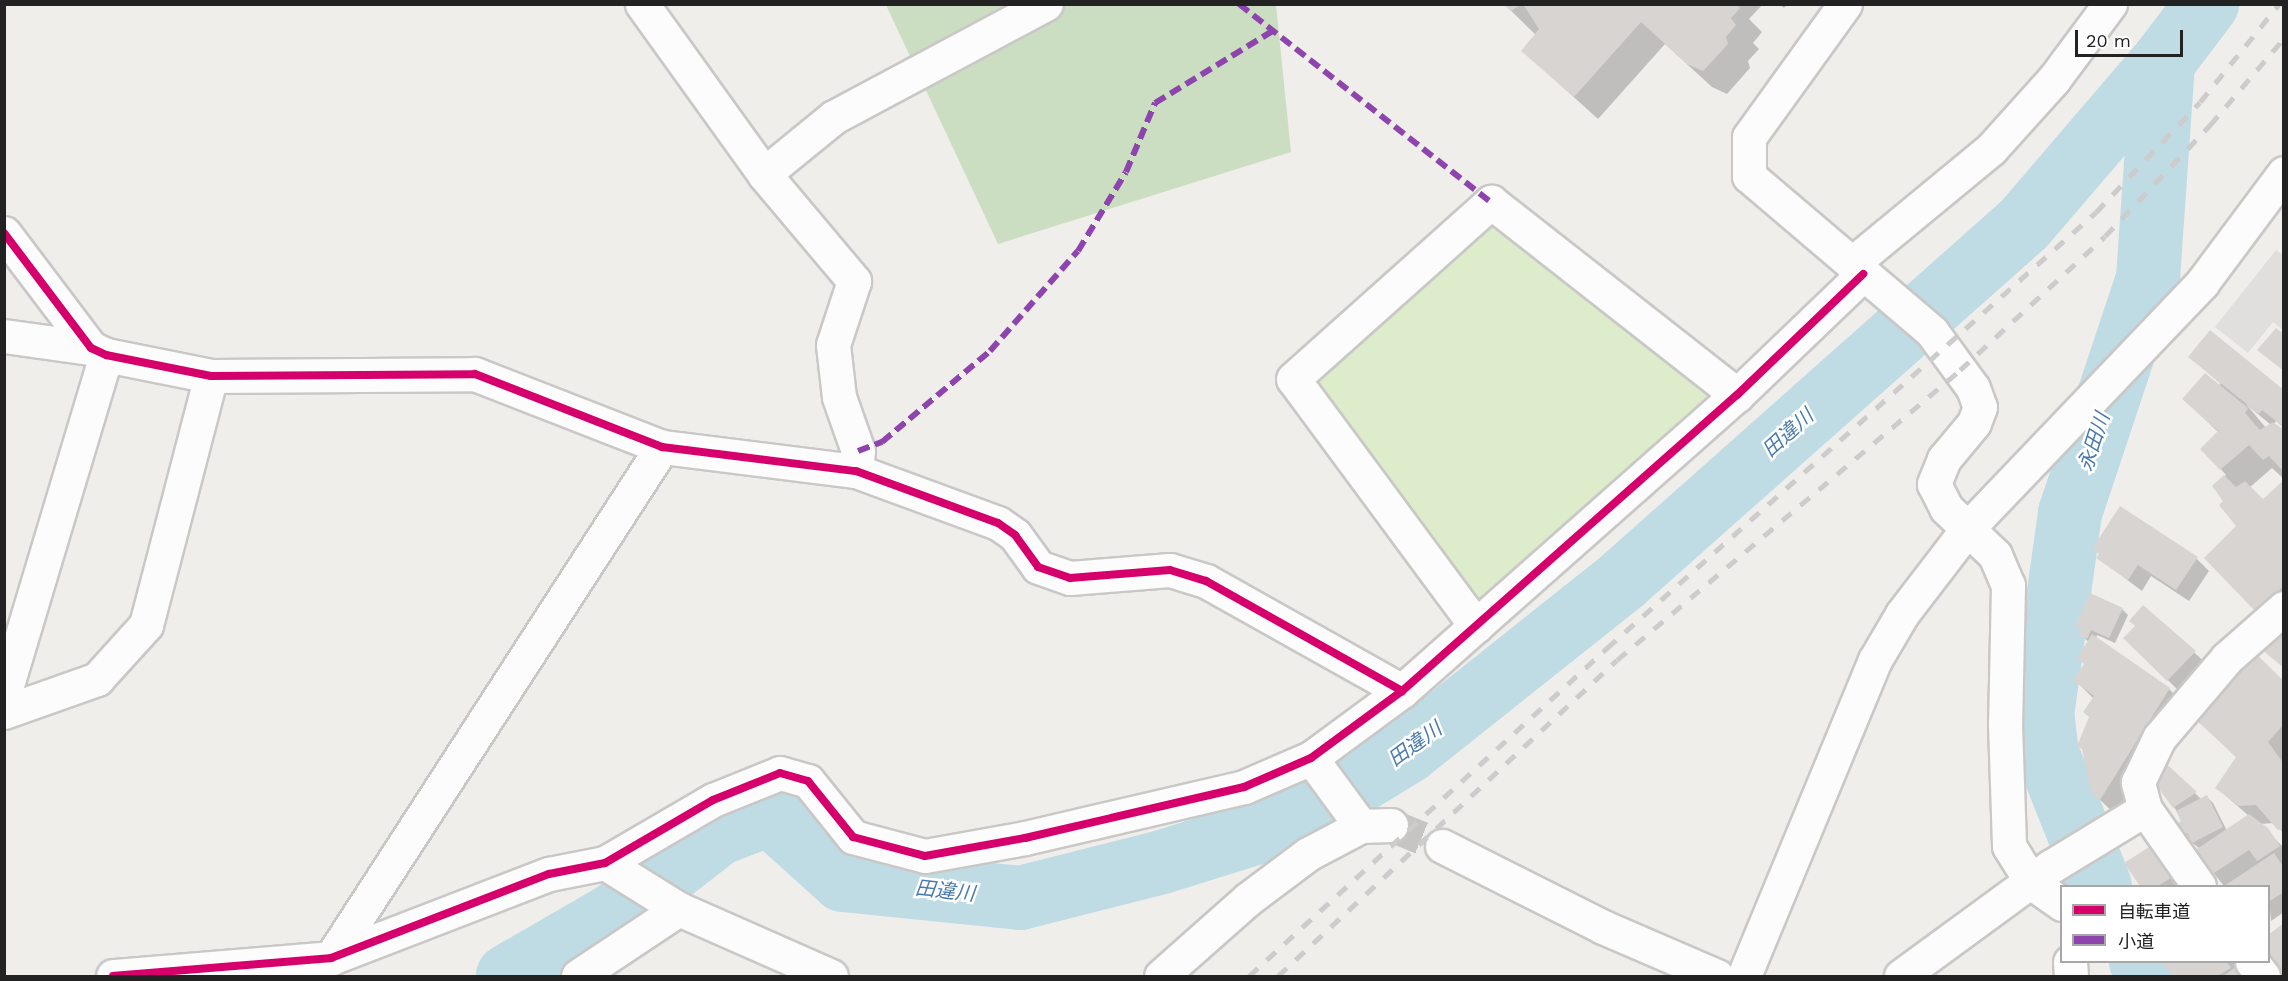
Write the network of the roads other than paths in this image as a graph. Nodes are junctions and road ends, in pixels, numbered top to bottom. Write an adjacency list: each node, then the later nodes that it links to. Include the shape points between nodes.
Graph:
1 (642, 4): 6 (street)
2 (1046, 4): 6 (street, via 834,117)
3 (1845, 4): 8 (street, via 1749,137 1749,176)
4 (2110, 4): 8 (street, via 2054,79 1991,149)
5 (2283, 172): 15 (street, via 2202,283)
6 (764, 174): 14 (street, via 854,281 833,345 839,397 858,451)
7 (4, 233): 10 (street)
8 (1858, 268): 12 (street); 15 (street, via 1932,332 1973,388 1980,407 1974,423 1944,459 1934,484 1946,508)
9 (4, 336): 10 (street)
10 (98, 352): 11 (street); 19 (street)
11 (211, 376): 13 (street, via 475,374); 20 (street, via 146,625 97,679)
12 (1737, 395): 17 (street); 17 (street, via 1491,202 1293,379)
13 (662, 447): 14 (street); 29 (street)
14 (856, 471): 18 (street, via 998,523 1015,535 1038,567 1070,578 1170,570 1206,581)
15 (1968, 528): 25 (street, via 1995,555 2008,585 2009,846); 36 (street, via 1902,614 1875,660)
16 (2283, 608): 22 (street, via 2227,658 2159,738 2138,782)
17 (1476, 626): 18 (street)
18 (1402, 691): 21 (street)
19 (4, 695)
20 (4, 712)
21 (1311, 758): 24 (street, via 1244,788 1025,838 925,856 853,837 808,781 780,773 713,800); 34 (street, via 1376,825 1308,854 1248,898)
22 (2137, 814): 25 (street); 26 (street)
23 (1442, 846): 35 (street, via 1603,927)
24 (604, 863): 28 (street); 29 (street, via 549,874)
25 (2041, 875): 27 (street); 37 (street)
26 (2198, 885)
27 (2060, 903)
28 (679, 909): 32 (street); 33 (street)
29 (331, 958): 31 (street)
30 (2253, 963): 38 (street)
31 (113, 976)
32 (578, 976)
33 (831, 976)
34 (1161, 976)
35 (1717, 976)
36 (1744, 976)
37 (1901, 976)
38 (2263, 976)

